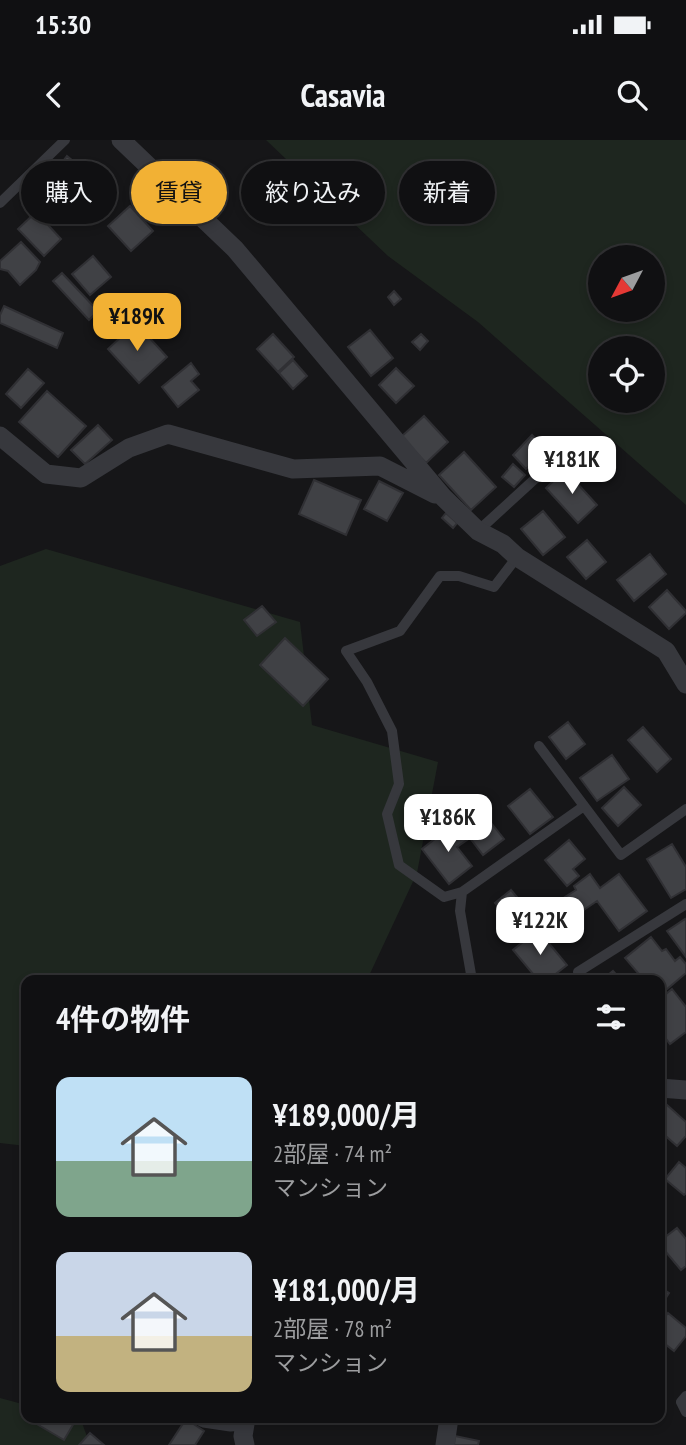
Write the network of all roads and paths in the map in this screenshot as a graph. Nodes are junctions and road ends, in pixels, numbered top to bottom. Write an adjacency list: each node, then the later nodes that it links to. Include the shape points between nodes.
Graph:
1 (65, 140): 3 (lane)
2 (121, 140): 6 (street, via 235,249)
3 (0, 203)
4 (0, 436): 6 (street, via 46,474 81,478 129,449 169,434 293,469 380,466)
5 (561, 455): 7 (lane)
6 (443, 497): 7 (street)
7 (478, 531): 8 (street)
8 (517, 557): 9 (street, via 666,651); 13 (lane, via 494,587 459,576 440,576 400,631 346,651 391,731 399,784 387,814 399,865 444,897)
9 (686, 684)
10 (539, 746): 11 (lane)
11 (584, 806): 12 (lane, via 621,855); 13 (lane)
12 (686, 809)
13 (462, 892): 16 (lane, via 460,911)
14 (686, 904): 15 (lane)
15 (578, 972)
16 (471, 975)
17 (665, 1088): 18 (street)
18 (686, 1090)
19 (686, 1396): 20 (lane, via 681,1402)
20 (686, 1412)
21 (245, 1423): 23 (street)
22 (448, 1423): 24 (street)
23 (245, 1445)
24 (445, 1445)

